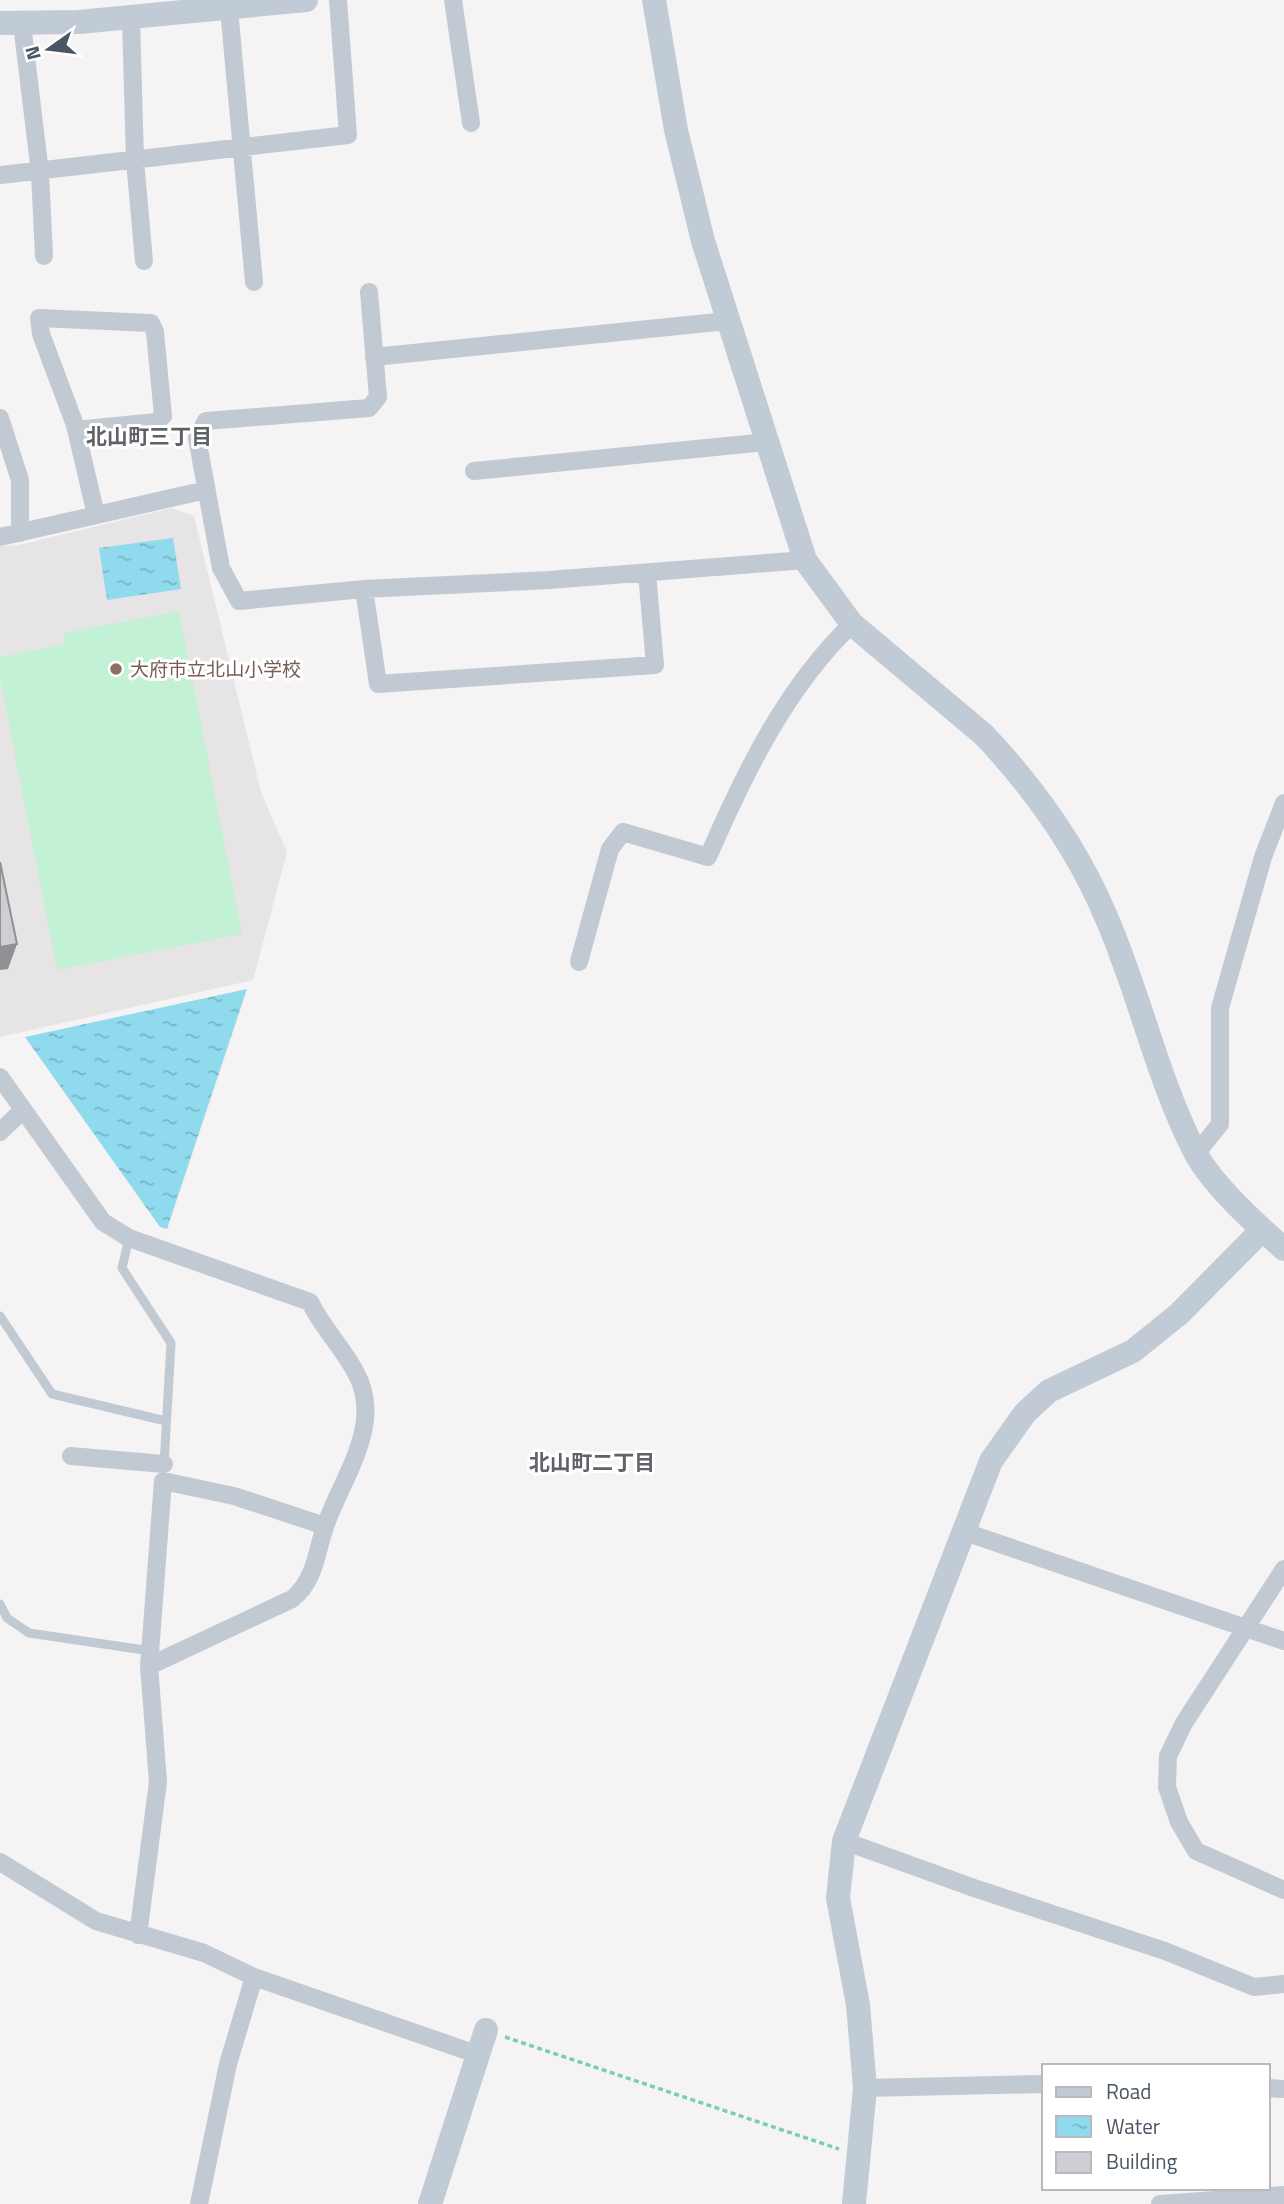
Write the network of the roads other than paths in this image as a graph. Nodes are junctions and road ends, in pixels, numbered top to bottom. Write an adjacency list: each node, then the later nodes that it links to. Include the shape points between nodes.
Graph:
1 (306, 0): 5 (street)
2 (338, 0): 9 (street, via 348,135)
3 (453, 0): 8 (street)
4 (654, 0): 17 (street, via 676,130)
5 (229, 9): 6 (street); 9 (street)
6 (131, 18): 7 (street); 10 (street)
7 (11, 23): 11 (street)
8 (471, 123)
9 (240, 150): 10 (street); 15 (street)
10 (135, 161): 11 (street); 14 (street)
11 (40, 173): 12 (street); 13 (street)
12 (0, 175)
13 (44, 256)
14 (144, 261)
15 (254, 282)
16 (369, 292): 18 (street)
17 (727, 321): 18 (street); 21 (street)
18 (374, 358): 23 (street, via 378,397 369,408 206,421 197,438)
19 (0, 418): 25 (street, via 20,480)
20 (76, 430): 20 (street, via 39,318 151,323 163,416 156,422); 24 (street)
21 (766, 442): 22 (street); 27 (street)
22 (474, 471)
23 (206, 491): 24 (street); 29 (street, via 221,568 239,601)
24 (96, 515): 25 (street)
25 (20, 533): 26 (street)
26 (0, 537)
27 (805, 561): 28 (street); 30 (street)
28 (647, 573): 29 (street); 29 (street, via 655,665 378,684)
29 (364, 589)
30 (852, 624): 32 (street, via 806,673 736,793 708,857 622,832 610,849); 36 (street, via 984,735 1075,854 1107,918)
31 (1284, 805): 36 (street, via 1263,858 1220,1008 1220,1124)
32 (579, 962)
33 (0, 1077): 34 (street)
34 (23, 1110): 35 (street); 38 (street, via 103,1222)
35 (0, 1132)
36 (1196, 1154): 37 (street)
37 (1262, 1230): 39 (street); 45 (street, via 1179,1314 1133,1351 1049,1391 1025,1413 991,1461)
38 (129, 1238): 41 (lane, via 122,1268 171,1343); 44 (street, via 310,1302 336,1340 358,1376 366,1410 362,1440)
39 (1284, 1250)
40 (0, 1316): 41 (lane, via 52,1394)
41 (166, 1420): 43 (lane)
42 (71, 1456): 43 (street)
43 (163, 1473): 44 (street); 50 (street)
44 (325, 1526): 50 (street, via 305,1589 292,1599)
45 (962, 1531): 48 (street); 51 (street)
46 (1284, 1569): 48 (street)
47 (0, 1605): 50 (lane, via 7,1618 29,1633)
48 (1244, 1628): 49 (street); 53 (street, via 1168,1756 1167,1787 1179,1822 1196,1851)
49 (1284, 1641)
50 (150, 1659): 54 (street, via 158,1782)
51 (845, 1840): 56 (street, via 1165,1951 1254,1987); 60 (street, via 838,1898 858,2005)
52 (0, 1862): 54 (street, via 96,1921)
53 (1284, 1891)
54 (138, 1935): 55 (street, via 204,1953)
55 (254, 1977): 58 (street); 63 (street, via 228,2064)
56 (1284, 1984)
57 (486, 2030): 58 (street)
58 (479, 2055): 64 (street)
59 (1042, 2084): 60 (street)
60 (865, 2088): 65 (street)
61 (1284, 2195): 62 (street)
62 (1188, 2203): 66 (street)
63 (199, 2204)
64 (430, 2204)
65 (854, 2204)
66 (1160, 2204)

